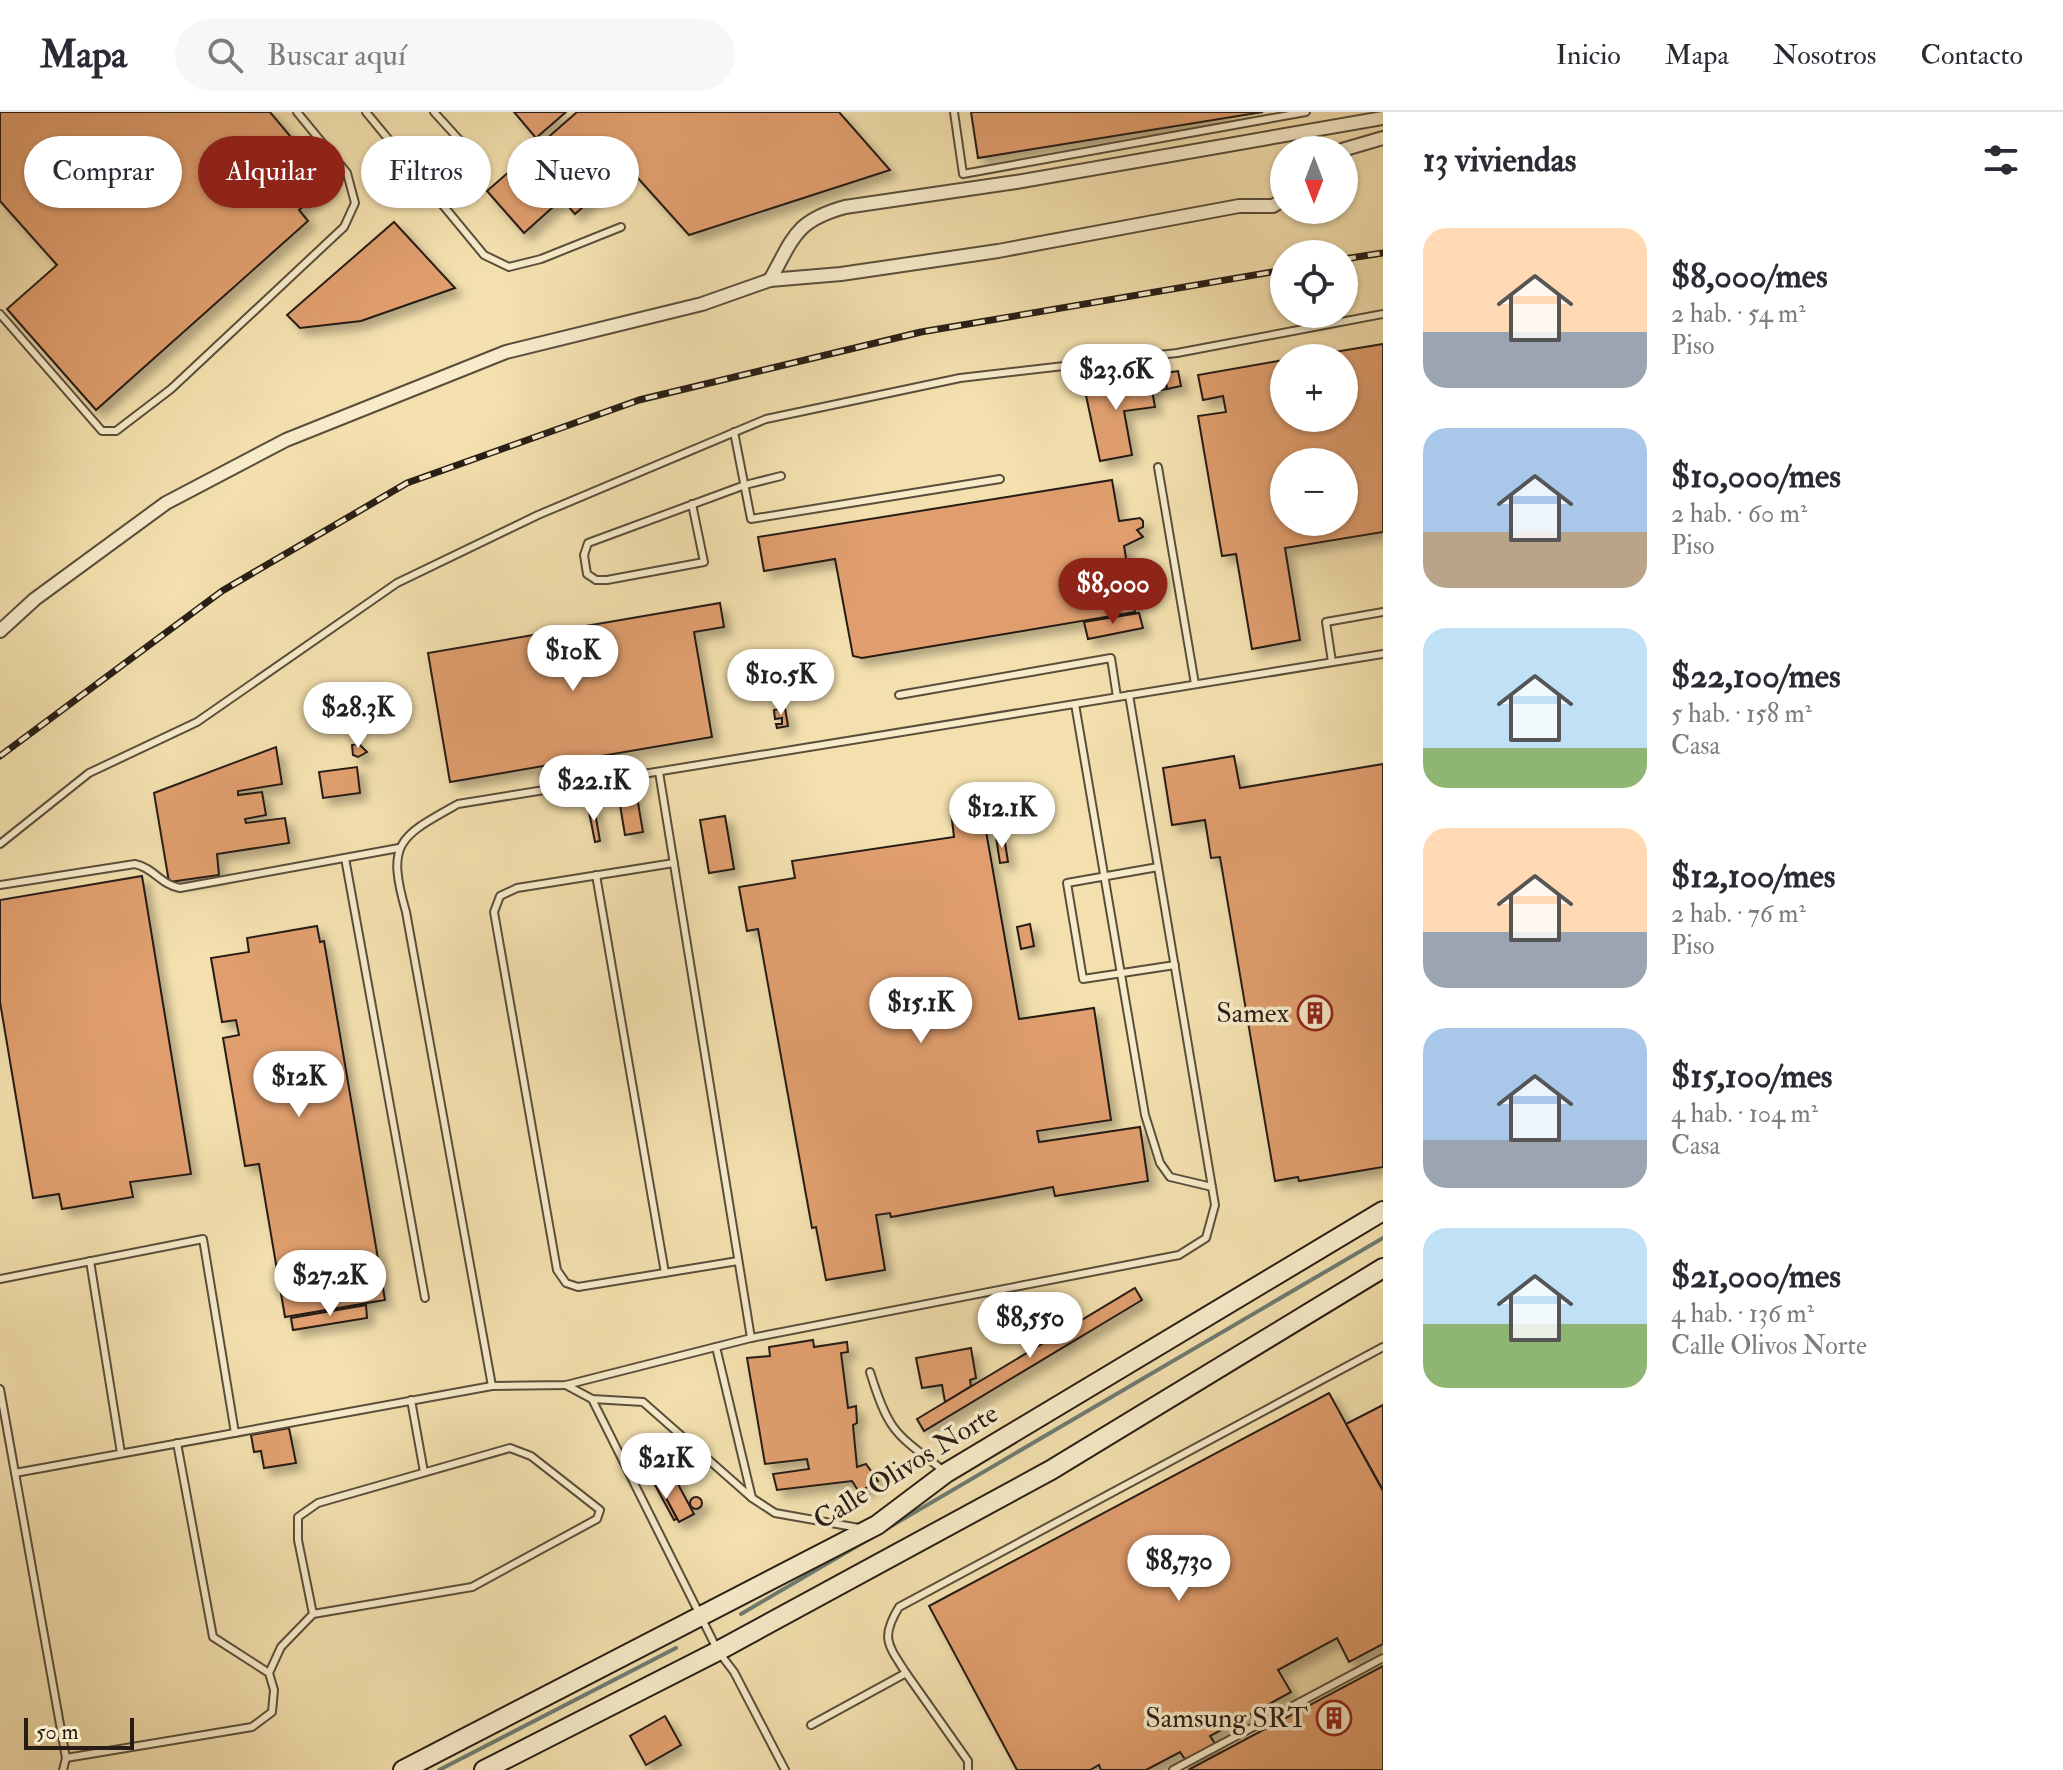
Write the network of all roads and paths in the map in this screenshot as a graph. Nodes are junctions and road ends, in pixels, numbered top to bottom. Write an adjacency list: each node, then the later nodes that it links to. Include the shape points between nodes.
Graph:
1 (297, 112): 13 (lane, via 347,173 355,203 344,227 171,389 116,431 102,431)
2 (366, 112): 11 (lane, via 484,255 509,267)
3 (434, 112): 7 (lane)
4 (954, 112): 5 (lane, via 963,174)
5 (1306, 112)
6 (1383, 118): 12 (street, via 845,207 798,229)
7 (456, 136)
8 (1383, 138): 9 (street)
9 (1358, 145)
10 (1270, 206): 12 (street, via 1239,206 998,251)
11 (621, 227)
12 (770, 280): 22 (street, via 702,304 506,352 286,440 166,503)
13 (0, 314)
14 (1383, 314): 15 (lane, via 1177,353 960,378 766,419)
15 (734, 432): 19 (lane); 31 (lane, via 484,539 397,583 197,722 89,773)
16 (1158, 467): 25 (lane)
17 (781, 476): 19 (lane)
18 (1000, 479): 19 (lane, via 751,519)
19 (745, 485): 20 (lane)
20 (692, 504): 20 (lane, via 588,543 587,574 607,580 704,562)
21 (1383, 612): 24 (lane, via 1326,622)
22 (0, 631)
23 (1383, 654): 24 (lane)
24 (1332, 662): 25 (lane)
25 (1195, 684): 27 (lane)
26 (899, 695): 28 (lane, via 1111,658)
27 (1129, 695): 28 (lane); 35 (lane)
28 (1117, 697): 29 (lane)
29 (1075, 704): 30 (lane); 37 (lane)
30 (659, 772): 32 (lane, via 458,804 414,829); 34 (lane)
31 (0, 844)
32 (399, 848): 33 (lane); 54 (lane, via 394,872 406,912)
33 (345, 858): 38 (lane, via 180,888 167,886 150,867 135,864); 48 (lane)
34 (674, 863): 36 (lane); 44 (lane)
35 (1158, 867): 37 (lane); 39 (lane)
36 (596, 875): 46 (lane); 46 (lane, via 517,888 500,896 494,912 557,1270 566,1283 578,1287)
37 (1105, 877): 40 (lane); 40 (lane, via 1067,883 1071,911 1083,979)
38 (0, 885)
39 (1175, 965): 40 (lane); 41 (lane)
40 (1121, 974): 41 (lane, via 1145,1115 1160,1163 1170,1177)
41 (1212, 1187): 49 (lane, via 1215,1205 1206,1238 1179,1255)
42 (1383, 1211): 63 (main road, Calle Olivos Norte)
43 (90, 1261): 47 (lane); 58 (lane, via 203,1239); 60 (lane)
44 (738, 1261): 46 (lane); 49 (lane)
45 (1383, 1268): 68 (main road, via 1051,1470)
46 (665, 1273)
47 (0, 1279)
48 (425, 1298)
49 (751, 1338): 50 (lane)
50 (716, 1347): 53 (lane); 64 (lane)
51 (1383, 1347): 71 (lane, via 899,1607 887,1627 889,1645)
52 (870, 1372): 63 (lane, via 884,1416 896,1434)
53 (566, 1385): 54 (lane); 56 (lane)
54 (492, 1386): 57 (lane)
55 (0, 1389): 62 (lane)
56 (592, 1399): 64 (lane, via 643,1402); 67 (lane)
57 (411, 1400): 58 (lane); 61 (lane)
58 (235, 1433): 59 (lane)
59 (177, 1443): 60 (lane); 70 (lane, via 213,1637)
60 (121, 1453): 62 (lane)
61 (424, 1472): 66 (lane, via 318,1503 298,1517); 66 (lane, via 510,1448 531,1456 600,1510 597,1519 472,1587)
62 (15, 1473): 73 (lane)
63 (946, 1473): 65 (main road, Calle Olivos Norte)
64 (752, 1498): 65 (lane, via 775,1513)
65 (867, 1529): 67 (main road, Calle Olivos Norte)
66 (313, 1614): 70 (lane, via 281,1647)
67 (702, 1617): 68 (lane); 75 (main road, Calle Olivos Norte)
68 (718, 1651): 76 (main road); 77 (lane)
69 (1383, 1658): 79 (lane)
70 (269, 1673): 73 (lane, via 272,1712 252,1727)
71 (906, 1673): 72 (lane); 78 (lane, via 968,1761)
72 (811, 1725)
73 (66, 1758): 74 (lane)
74 (63, 1770)
75 (403, 1770)
76 (484, 1770)
77 (785, 1770)
78 (968, 1770)
79 (1173, 1770)

